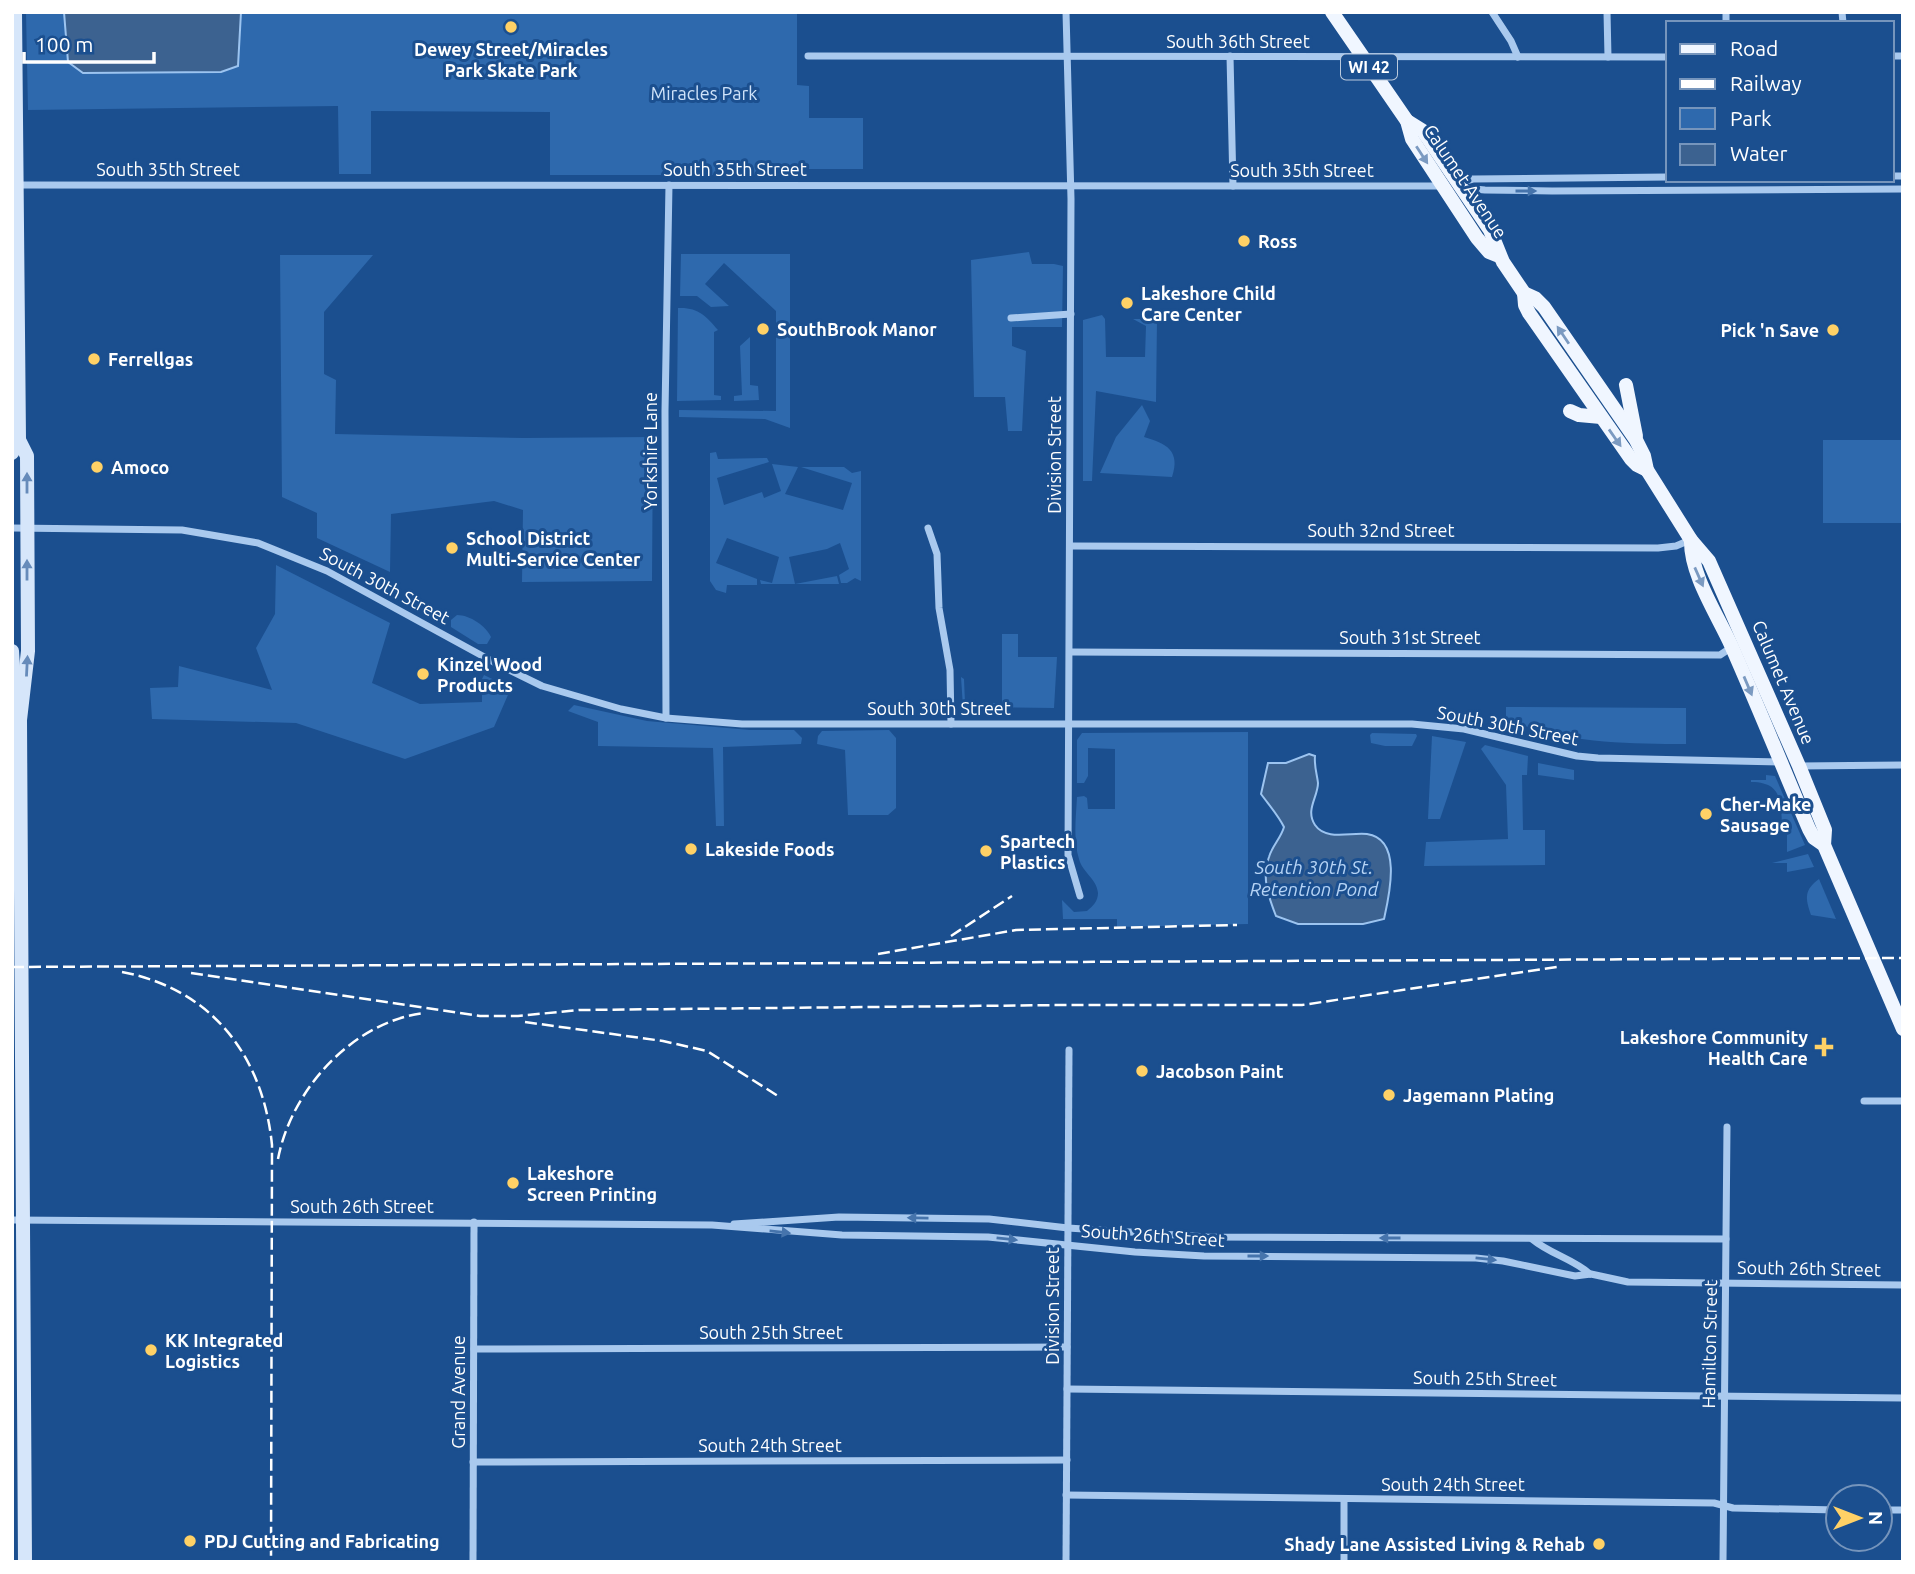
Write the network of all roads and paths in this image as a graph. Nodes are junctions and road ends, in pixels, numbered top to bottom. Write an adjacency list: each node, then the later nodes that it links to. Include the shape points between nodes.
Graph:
1 (15, 12): 16 (street)
2 (1066, 12): 8 (street, Division Street)
3 (1332, 12): 9 (main road, Calumet Avenue / WI 42)
4 (1492, 12): 10 (street)
5 (1607, 12): 11 (street)
6 (1230, 56): 8 (street, South 36th Street); 9 (street, South 36th Street); 19 (street)
7 (808, 57): 8 (street, South 36th Street)
8 (1067, 57): 18 (street, Division Street)
9 (1362, 57): 10 (street, South 36th Street); 13 (main road, Calumet Avenue / WI 42)
10 (1518, 57): 11 (street, South 36th Street)
11 (1608, 57): 12 (street, South 36th Street)
12 (1666, 57)
13 (1407, 121): 20 (main road, Calumet Avenue / WI 42, one-way to 20, via 1412,139); 21 (main road, Calumet Avenue / WI 42, via 1423,131)
14 (1666, 177): 21 (street, South 35th Street, via 1473,179)
15 (1675, 182): 23 (street)
16 (15, 185): 17 (street, South 35th Street); 34 (street)
17 (669, 185): 18 (street, South 35th Street); 43 (street, Yorkshire Lane)
18 (1071, 186): 19 (street, South 35th Street); 26 (street, Division Street)
19 (1233, 186): 20 (street, South 35th Street)
20 (1443, 186): 21 (street, South 35th Street); 24 (main road, Calumet Avenue / WI 42, via 1485,248)
21 (1458, 186): 23 (street, South 35th Street, one-way to 23, via 1468,190); 24 (main road, Calumet Avenue / WI 42, via 1492,233)
22 (1903, 189): 23 (street, South 35th Street)
23 (1675, 190)
24 (1499, 256): 25 (main road, Calumet Avenue / WI 42)
25 (1524, 293): 29 (main road, Calumet Avenue / WI 42, one-way to 25, via 1541,303); 30 (main road, Calumet Avenue / WI 42, via 1529,313)
26 (1071, 314): 27 (street); 39 (street, Division Street)
27 (1011, 318)
28 (1626, 385): 33 (main road)
29 (1599, 388): 30 (main road); 33 (main road, Calumet Avenue / WI 42)
30 (1586, 396): 32 (main road, Calumet Avenue / WI 42)
31 (1570, 411): 32 (main road)
32 (1601, 417): 35 (main road, Calumet Avenue / WI 42, one-way to 35, via 1630,459)
33 (1636, 440): 35 (main road, Calumet Avenue / WI 42)
34 (16, 447): 36 (street, one-way to 34, via 26,456)
35 (1647, 470): 38 (main road, Calumet Avenue / WI 42)
36 (20, 528): 43 (street, South 30th Street, via 182,530 258,543 327,570 542,686); 44 (street, one-way to 36, via 28,651)
37 (928, 528): 46 (street, via 937,554)
38 (1691, 540): 39 (street, South 32nd Street, via 1658,548); 40 (main road, Calumet Avenue / WI 42, via 1694,564)
39 (1070, 546): 42 (street, Division Street)
40 (1738, 642): 42 (street, South 31st Street, via 1720,655); 47 (main road, Calumet Avenue / WI 42, one-way to 47); 49 (main road, Calumet Avenue / WI 42)
41 (12, 651): 44 (street)
42 (1070, 652): 45 (street, Division Street)
43 (666, 718): 46 (street, South 30th Street, via 742,724)
44 (20, 720): 57 (street)
45 (1070, 723): 46 (street, South 30th Street); 47 (street, South 30th Street, via 1412,724 1464,729 1577,756); 51 (street, Division Street, via 1068,855)
46 (951, 724)
47 (1780, 762): 49 (street, South 30th Street); 50 (main road, Calumet Avenue / WI 42, via 1810,833)
48 (1903, 765): 49 (street, South 30th Street)
49 (1799, 766): 50 (main road, Calumet Avenue / WI 42, via 1825,830)
50 (1824, 845): 52 (main road, Calumet Avenue / WI 42)
51 (1080, 896)
52 (1903, 1028)
53 (1069, 1050): 60 (street, Division Street)
54 (1864, 1101): 55 (street)
55 (1903, 1101)
56 (1727, 1127): 62 (street, Hamilton Street)
57 (18, 1220): 58 (street, South 26th Street); 78 (street)
58 (474, 1222): 59 (street, South 26th Street); 68 (street, Grand Avenue)
59 (712, 1225): 60 (street, South 26th Street, one-way to 59, via 989,1219 853,1217); 63 (street, South 26th Street, one-way to 63, via 832,1235 988,1237)
60 (1068, 1228): 61 (street, South 26th Street, one-way to 60, via 1207,1237); 63 (street, Division Street)
61 (1532, 1238): 62 (street, South 26th Street); 64 (street, South 26th Street)
62 (1726, 1239): 65 (street, Hamilton Street)
63 (1068, 1246): 64 (street, South 26th Street, one-way to 64, via 1204,1256 1476,1258 1575,1276); 67 (street, Division Street)
64 (1591, 1274): 65 (street, South 26th Street, via 1628,1282)
65 (1725, 1283): 66 (street, South 26th Street); 70 (street, Hamilton Street)
66 (1903, 1285)
67 (1067, 1347): 68 (street, South 25th Street); 69 (street, Division Street)
68 (474, 1349): 73 (street, Grand Avenue)
69 (1067, 1389): 70 (street, South 25th Street); 72 (street, Division Street)
70 (1724, 1396): 71 (street, South 25th Street); 76 (street, Hamilton Street)
71 (1903, 1398)
72 (1067, 1460): 73 (street, South 24th Street); 74 (street, Division Street)
73 (473, 1462): 79 (street, Grand Avenue)
74 (1066, 1495): 75 (street, South 24th Street); 80 (street, Division Street)
75 (1344, 1499): 76 (street, South 24th Street); 81 (street)
76 (1723, 1506): 77 (street, South 24th Street); 82 (street, Hamilton Street)
77 (1824, 1510)
78 (25, 1562)
79 (473, 1562)
80 (1066, 1562)
81 (1344, 1562)
82 (1723, 1562)

